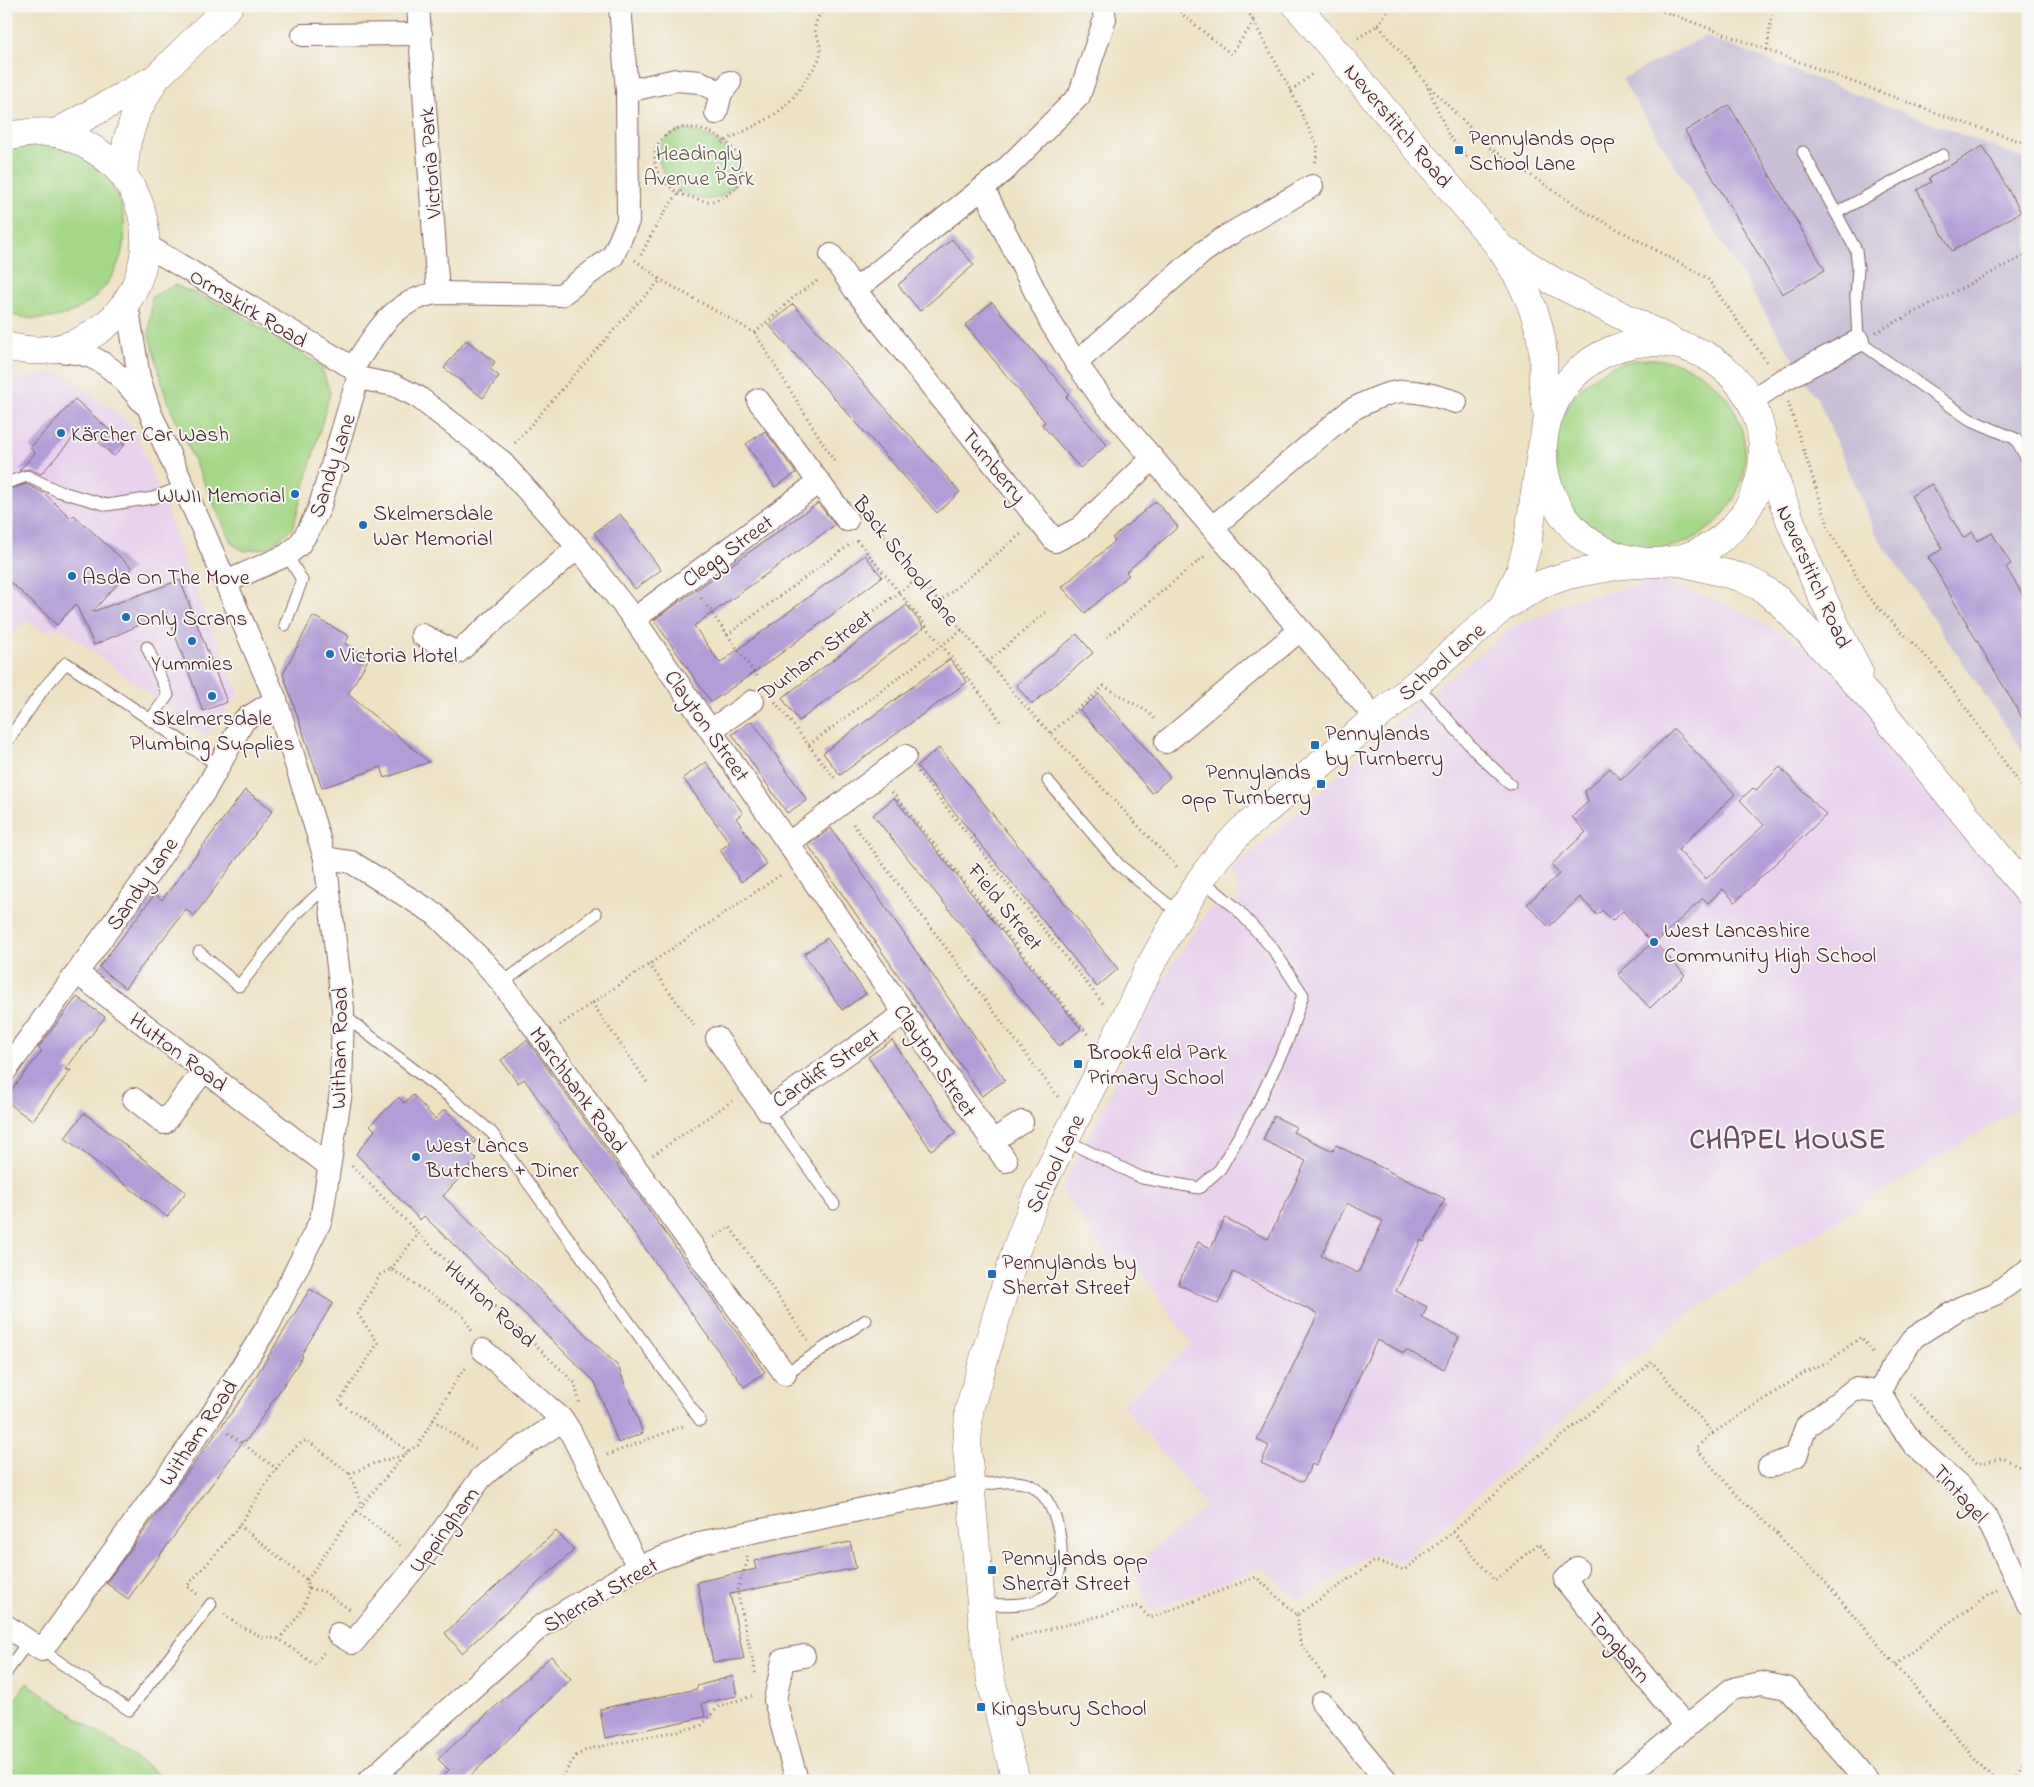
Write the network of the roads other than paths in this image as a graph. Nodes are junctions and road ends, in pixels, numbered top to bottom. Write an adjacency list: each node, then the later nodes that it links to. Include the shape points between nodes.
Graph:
1 (229, 6): 8 (main road)
2 (418, 6): 6 (street, Victoria Park)
3 (620, 6): 9 (street)
4 (1103, 6): 17 (street, via 1104,19 1079,96)
5 (1297, 6): 20 (main road, Neverstitch Road)
6 (421, 34): 7 (street); 23 (street, Victoria Park)
7 (302, 35)
8 (156, 78): 11 (main road); 15 (main road, via 136,112 127,141)
9 (627, 91): 10 (street, via 676,80 700,82); 23 (street, Sandy Lane, via 628,221 613,256 561,295)
10 (723, 96)
11 (56, 133): 12 (main road, via 28,132); 15 (main road, via 104,155)
12 (6, 137)
13 (1803, 152): 18 (lane)
14 (1943, 155): 18 (lane)
15 (123, 174): 19 (main road, via 136,196 144,220)
16 (1312, 186): 29 (street, via 1203,252)
17 (983, 188): 22 (street); 29 (street, via 1051,323)
18 (1836, 213): 25 (lane, via 1856,250)
19 (146, 245): 24 (main road, via 140,276); 30 (street, Ormskirk Road)
20 (1498, 246): 26 (main road, Neverstitch Road, via 1552,280); 35 (main road, Neverstitch Road, via 1514,267 1533,307 1543,354)
21 (831, 255): 22 (street, Turnberry)
22 (855, 290): 38 (street, Turnberry, via 1056,540 1080,528)
23 (438, 293): 30 (street, Sandy Lane, via 411,300 400,308 378,330)
24 (127, 304): 28 (main road, via 106,326 81,342); 34 (street, Witham Road, via 139,377)
25 (1858, 341): 32 (street, via 1781,381); 39 (lane, via 1969,419 2016,440)
26 (1681, 345): 32 (main road, via 1709,357 1733,376); 35 (main road, via 1648,342 1616,348 1586,364 1563,387)
27 (6, 346): 28 (main road, via 23,350)
28 (52, 350): 34 (street, Witham Road, via 89,356 110,368)
29 (1076, 363): 38 (street, via 1105,403)
30 (355, 373): 45 (street, Clayton Street, via 418,396 500,460); 46 (street, Sandy Lane, via 319,509 299,545)
31 (758, 400): 40 (street, Back School Lane)
32 (1751, 401): 36 (main road)
33 (1456, 402): 44 (street, via 1419,391 1398,390 1351,410)
34 (150, 412): 42 (street, Witham Road)
35 (1548, 417): 37 (main road)
36 (1763, 444): 47 (main road, via 1761,476 1750,505 1731,531 1706,550); 58 (main road, Neverstitch Road, via 1805,561)
37 (1542, 446): 47 (main road, via 1546,483 1562,516 1588,542 1621,559); 49 (main road, School Lane, via 1527,546 1520,572)
38 (1153, 458): 44 (street)
39 (2028, 461)
40 (819, 482): 43 (street, Back School Lane); 50 (street, Clegg Street)
41 (6, 483): 42 (lane, via 27,476 58,491 107,505 153,498)
42 (184, 486): 48 (street, Witham Road)
43 (856, 514)
44 (1218, 534): 52 (street)
45 (578, 547): 50 (street, Clayton Street); 53 (street, via 458,653)
46 (287, 555): 48 (street, Sandy Lane); 51 (lane, via 302,580)
47 (1667, 562): 49 (main road, School Lane, via 1568,574 1542,584); 58 (main road, Neverstitch Road, via 1740,577 1759,586 1797,619)
48 (226, 582): 56 (street, Witham Road)
49 (1503, 607): 55 (main road, School Lane)
50 (634, 618): 61 (street, Clayton Street)
51 (285, 625)
52 (1300, 630): 59 (street); 62 (street)
53 (422, 635)
54 (147, 647): 60 (lane, via 168,695)
55 (1416, 684): 59 (main road, School Lane); 67 (lane, via 1477,753)
56 (276, 700): 65 (street, Sandy Lane, via 244,720); 69 (street, Witham Road)
57 (753, 701): 61 (street, Durham Street)
58 (1876, 704): 72 (main road, Neverstitch Road)
59 (1375, 717): 70 (main road, School Lane, via 1240,832)
60 (150, 720): 63 (lane, via 66,663 44,688); 65 (lane)
61 (711, 730): 68 (street, Clayton Street)
62 (1169, 740)
63 (6, 743)
64 (905, 756): 68 (street, via 839,805)
65 (219, 766): 76 (street, Sandy Lane, via 154,868)
66 (1048, 781): 74 (lane, via 1120,865)
67 (1510, 784)
68 (795, 852): 78 (street, Clayton Street)
69 (325, 858): 71 (street, Witham Road); 77 (street, Marchbank Road, via 351,862 435,914)
70 (1198, 883): 74 (main road, School Lane); 86 (lane, via 1236,908 1273,949 1303,995 1287,1042 1258,1101 1220,1169 1199,1188 1142,1178)
71 (328, 885): 75 (lane, via 294,916 239,986); 79 (street, Witham Road)
72 (2028, 892)
73 (596, 914): 77 (lane)
74 (1180, 914): 86 (main road, School Lane, via 1149,968)
75 (199, 952)
76 (77, 973): 81 (street, Sandy Lane); 82 (street, Hutton Road)
77 (502, 983): 94 (street, Marchbank Road)
78 (905, 1012): 84 (street, Cardiff Street); 87 (street, Clayton Street)
79 (343, 1015): 88 (street, Witham Road, via 342,1092); 97 (lane, via 492,1133)
80 (717, 1038): 84 (street, Cardiff Street)
81 (6, 1070)
82 (204, 1070): 83 (street, via 164,1123); 88 (street, Hutton Road)
83 (134, 1099)
84 (767, 1110): 90 (lane)
85 (1022, 1122): 87 (street, Clayton Street)
86 (1070, 1130): 99 (main road, School Lane, via 1028,1215 979,1373 969,1410)
87 (991, 1142): 89 (street, Clayton Street)
88 (330, 1156): 107 (street, Witham Road, via 321,1220 269,1324 209,1419)
89 (1006, 1161)
90 (834, 1204)
91 (2028, 1270): 95 (street, via 1995,1294 1960,1308 1914,1337)
92 (866, 1320): 94 (lane)
93 (483, 1350): 96 (street)
94 (785, 1374)
95 (1885, 1383): 98 (street, via 1855,1389 1806,1428 1796,1456); 103 (street, Tintagel, via 1895,1418 1914,1445 1960,1486 1986,1516)
96 (572, 1416): 100 (street, via 570,1431); 106 (street, Uppingham, via 497,1464 481,1478 420,1561 353,1643)
97 (700, 1420)
98 (1769, 1467)
99 (970, 1487): 100 (street, Sherrat Street, via 704,1542); 104 (main road, School Lane); 104 (lane, via 999,1483 1031,1486 1044,1496 1054,1513 1062,1543 1058,1574 1051,1591 1031,1602)
100 (638, 1567): 112 (street, Sherrat Street, via 541,1626)
101 (1571, 1574): 111 (street, Tongbarn)
102 (212, 1604): 107 (lane, via 129,1710)
103 (2028, 1604)
104 (980, 1605): 114 (main road, School Lane, via 991,1681)
105 (6, 1626): 107 (street)
106 (338, 1634)
107 (35, 1646): 109 (lane)
108 (804, 1656): 113 (street, via 783,1660 768,1697)
109 (6, 1673)
110 (1322, 1703): 115 (street)
111 (1686, 1727): 116 (street); 117 (street, via 1732,1690 1761,1684 1787,1688)
112 (369, 1781)
113 (797, 1781)
114 (1016, 1781)
115 (1386, 1781)
116 (1620, 1781)
117 (1868, 1781)

